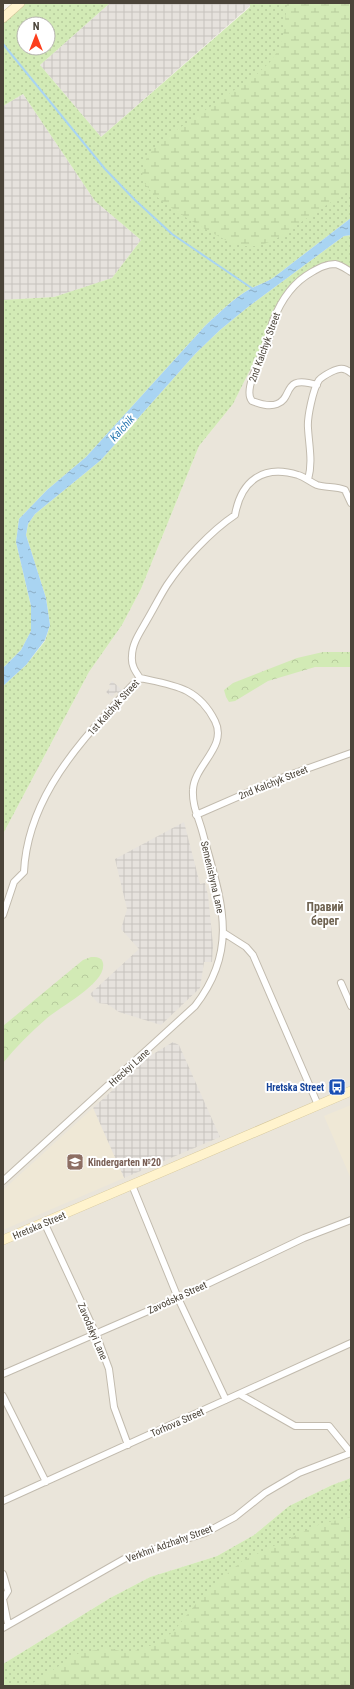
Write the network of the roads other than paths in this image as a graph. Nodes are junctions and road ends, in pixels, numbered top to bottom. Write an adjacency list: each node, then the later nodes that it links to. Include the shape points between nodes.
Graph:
1 (20, 3): 2 (street)
2 (3, 18)
3 (351, 272): 5 (street, 2nd Kalchyk Street, via 339,265 327,265 304,277 290,289 272,321 269,337 252,378 250,397 254,402 276,405 296,383 307,382)
4 (351, 373): 5 (street, via 344,368 337,369 322,377)
5 (317, 385): 6 (street, via 308,427 311,465)
6 (308, 480): 7 (street, via 321,486 345,490); 8 (street, 1st Kalchyk Street, via 285,472 269,473 258,476 246,487 236,516 214,531 178,570 139,634 132,650 132,663)
7 (351, 503)
8 (140, 678): 10 (street, Semenishyna Lane, via 178,686 192,693 204,704 216,722 218,740 194,785); 11 (street, 1st Kalchyk Street, via 99,721 58,772 30,832 24,872 14,882)
9 (351, 753): 10 (street, 2nd Kalchyk Street, via 281,778)
10 (196, 815): 12 (street, Semenishyna Lane, via 220,901)
11 (3, 915)
12 (224, 933): 16 (street, via 246,947 253,955); 17 (street, Hreckyi Lane, via 213,979 195,1006)
13 (341, 983): 14 (street)
14 (351, 1006)
15 (351, 1091): 16 (street, Hretska Street)
16 (318, 1105): 18 (street, Hretska Street)
17 (3, 1181)
18 (132, 1185): 20 (street, Hretska Street); 22 (street)
19 (351, 1220): 22 (street, Zavodska Street, via 304,1238)
20 (44, 1222): 21 (street, Hretska Street); 23 (street, Zavodskyi Lane)
21 (3, 1240)
22 (178, 1298): 23 (street, Zavodska Street); 28 (street)
23 (96, 1334): 25 (street, Zavodska Street); 29 (street, Zavodskyi Lane, via 109,1369 114,1407)
24 (351, 1343): 26 (street, Torhova Street)
25 (3, 1374)
26 (239, 1394): 28 (street, Torhova Street); 30 (street, via 295,1426 330,1426)
27 (3, 1396): 31 (street)
28 (226, 1400): 29 (street, Torhova Street)
29 (128, 1444): 31 (street, Torhova Street)
30 (351, 1453): 34 (street, Verkhni Adzhahy Street, via 299,1473 265,1492 235,1517 205,1532 124,1559)
31 (46, 1482): 32 (street, Torhova Street)
32 (3, 1501)
33 (3, 1574): 34 (street, Verkhni Adzhahy Street, via 8,1591 3,1598)
34 (5, 1626)

